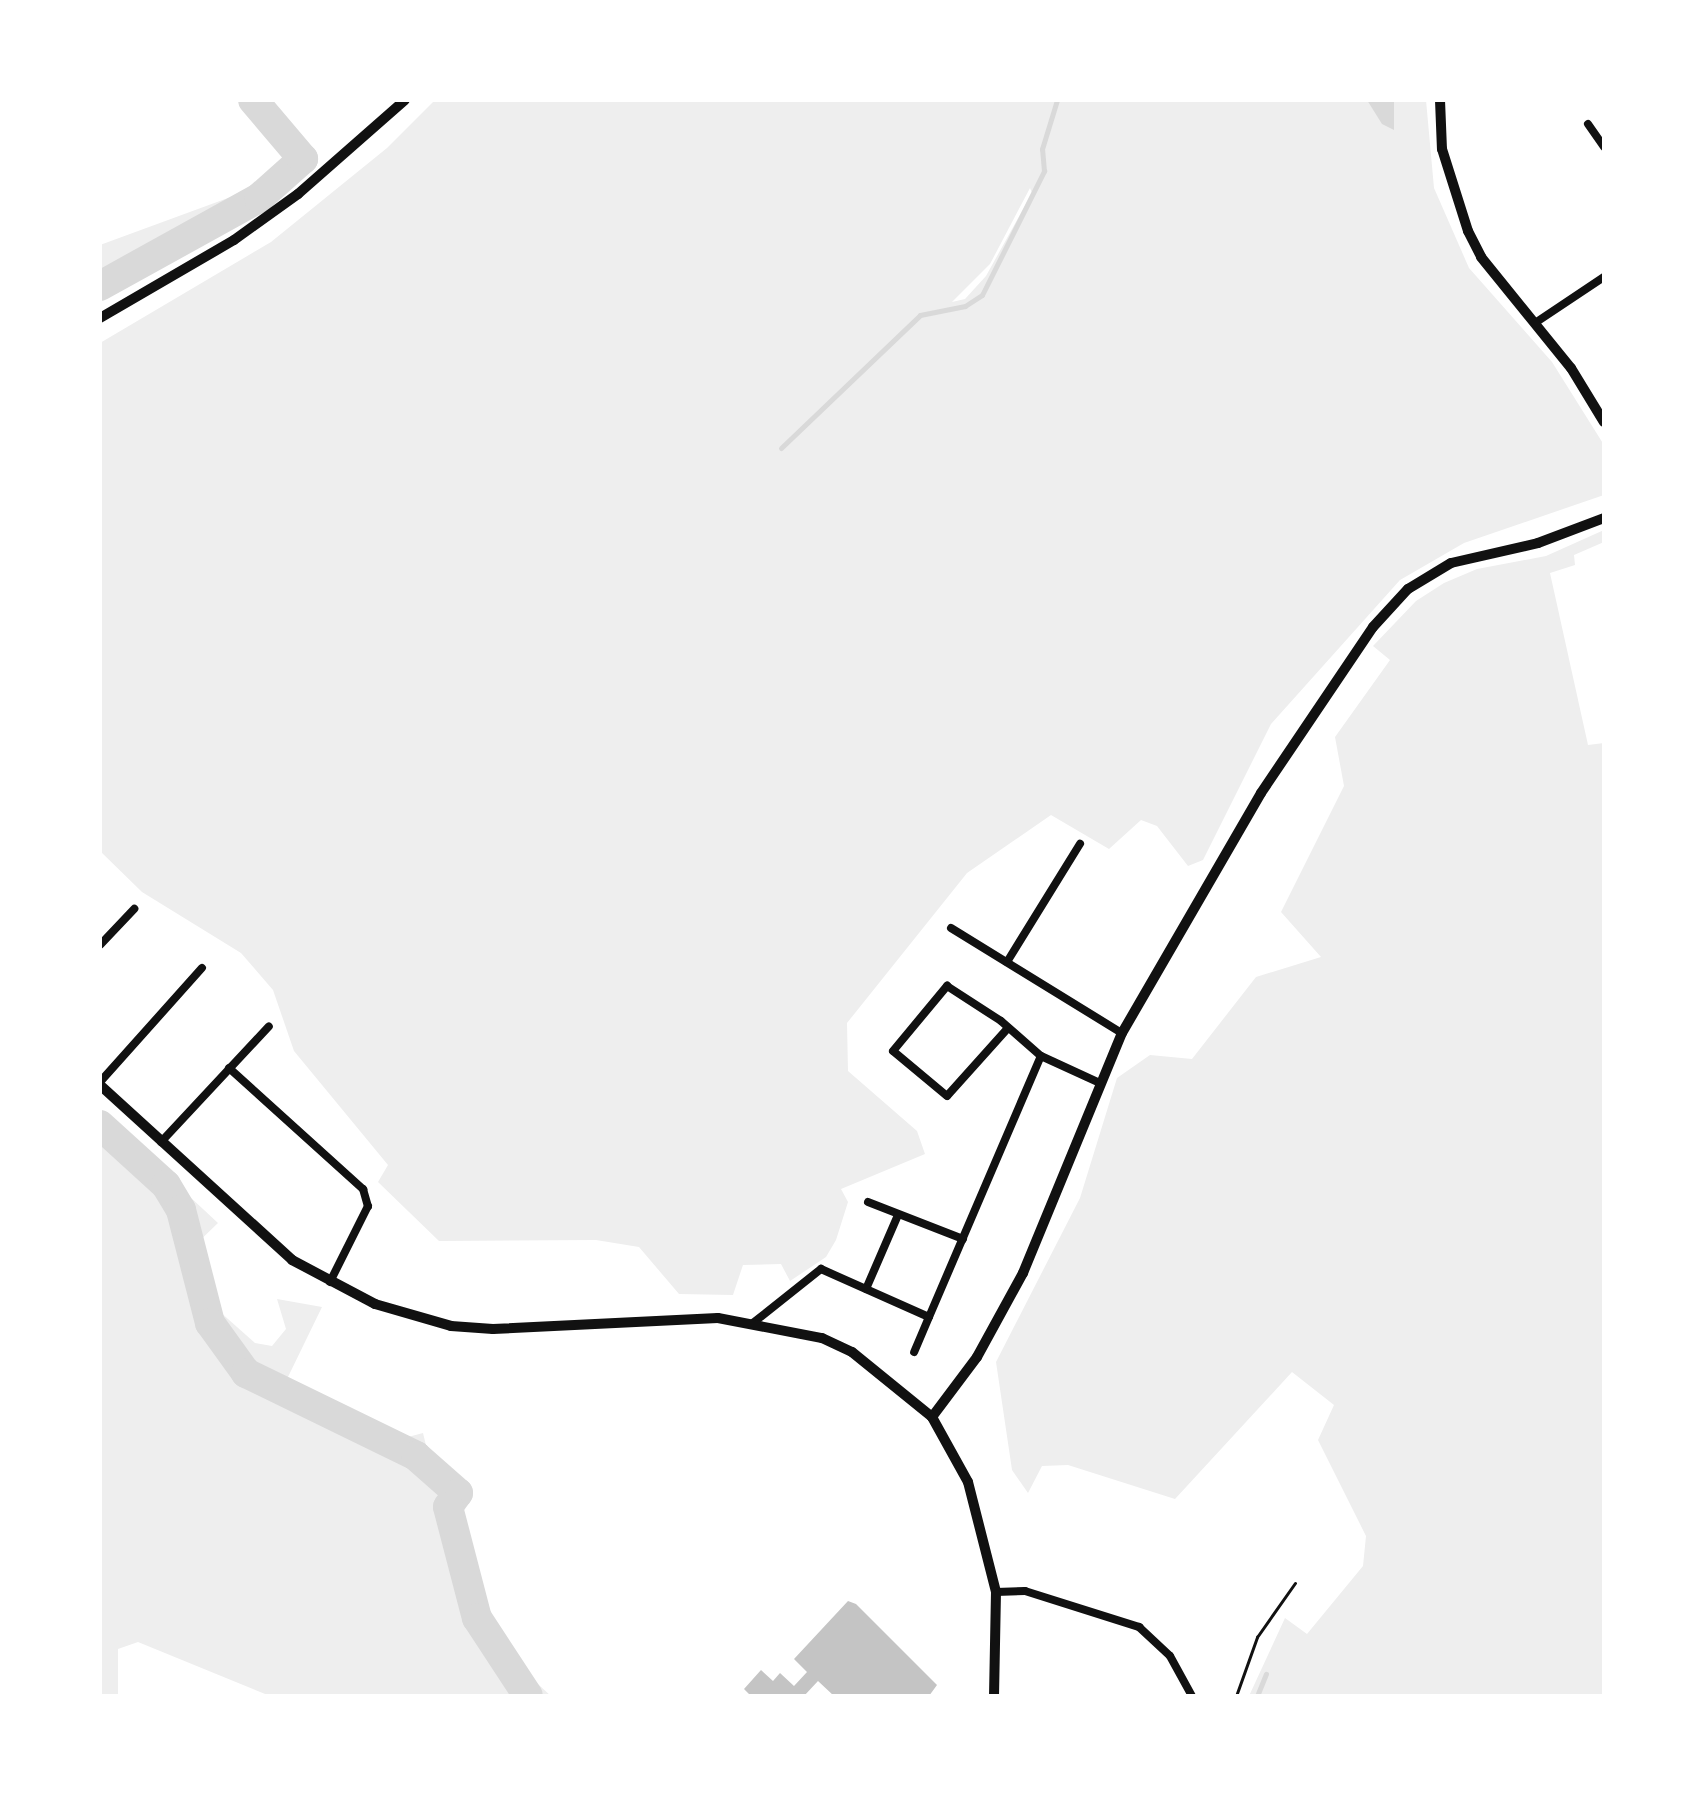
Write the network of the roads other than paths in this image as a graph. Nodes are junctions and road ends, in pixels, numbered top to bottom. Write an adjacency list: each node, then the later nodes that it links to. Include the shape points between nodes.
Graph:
1 (405, 100): 6 (street, via 309,185 234,240)
2 (1440, 100): 7 (street, via 1442,149 1458,209 1481,257)
3 (1588, 124): 4 (street)
4 (1604, 147)
5 (1604, 277): 7 (street)
6 (100, 318)
7 (1535, 323): 8 (street)
8 (1604, 422)
9 (1604, 518): 18 (street, via 1538,543 1451,563 1408,589 1373,627 1261,793)
10 (1080, 844): 14 (street)
11 (134, 909): 13 (street)
12 (951, 928): 14 (street)
13 (101, 941)
14 (1007, 962): 18 (street)
15 (202, 968): 21 (street)
16 (269, 1026): 20 (street)
17 (1008, 1028): 17 (street, via 947,986 893,1051 947,1096); 19 (street)
18 (1122, 1033): 22 (street)
19 (1041, 1056): 22 (street); 26 (street)
20 (229, 1068): 23 (street); 27 (street, via 363,1189 368,1206)
21 (100, 1083): 23 (street)
22 (1100, 1083): 32 (street, via 1023,1273 977,1357)
23 (161, 1142): 27 (street, via 283,1252)
24 (868, 1202): 25 (street)
25 (898, 1215): 26 (street); 28 (street)
26 (963, 1239): 29 (street)
27 (330, 1282): 30 (street, via 375,1304 451,1326 540,1330 693,1318)
28 (866, 1289): 29 (street); 30 (street, via 821,1269)
29 (929, 1317): 31 (street)
30 (753, 1323): 32 (street, via 822,1338 852,1352)
31 (914, 1352)
32 (932, 1417): 33 (street, via 968,1482)
33 (996, 1592): 34 (street); 35 (street, via 1025,1591 1139,1627 1170,1656)
34 (994, 1696)
35 (1192, 1696)

